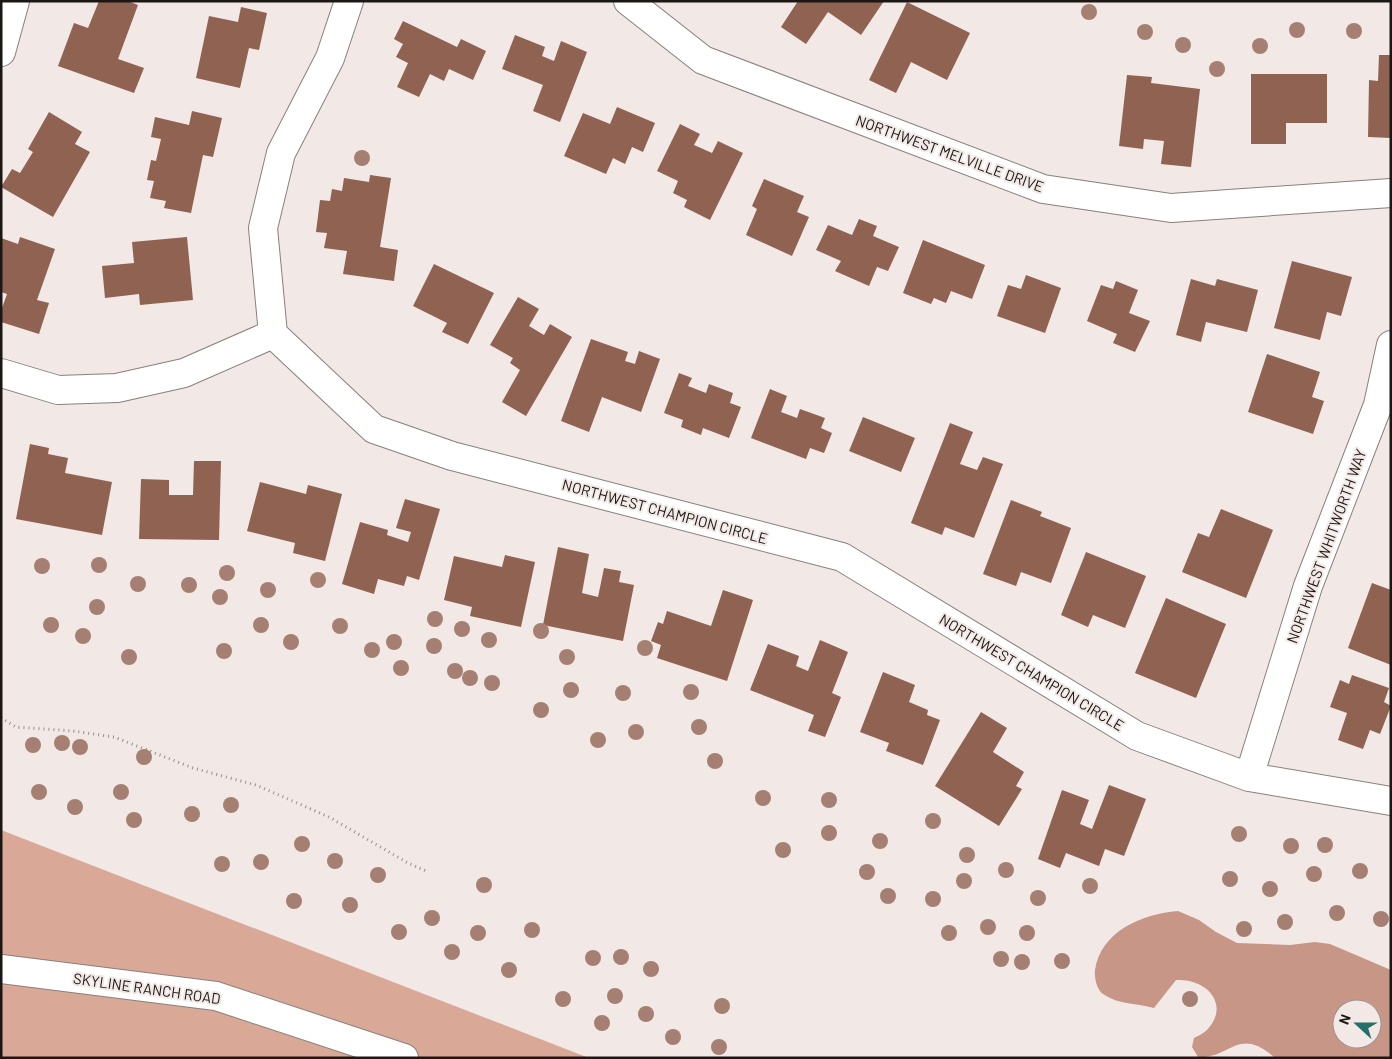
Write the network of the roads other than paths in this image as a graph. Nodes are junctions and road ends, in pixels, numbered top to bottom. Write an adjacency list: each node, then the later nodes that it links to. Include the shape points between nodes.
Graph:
1 (16, 1): 4 (street)
2 (349, 1): 6 (street, via 330,58 282,153 264,228)
3 (628, 1): 5 (street, NORTHWEST MELVILLE DRIVE, via 703,60 1042,189 1171,208)
4 (1, 52)
5 (1391, 193)
6 (273, 334): 8 (street, via 184,373 118,388 58,390); 9 (street, NORTHWEST CHAMPION CIRCLE, via 374,429 452,456 842,557 1138,736)
7 (1391, 344): 9 (street, NORTHWEST WHITWORTH WAY, via 1378,405 1308,586)
8 (1, 373)
9 (1249, 776): 10 (street, NORTHWEST CHAMPION CIRCLE)
10 (1391, 801)
11 (1, 969): 12 (street, SKYLINE RANCH ROAD, via 216,996)
12 (404, 1058)

